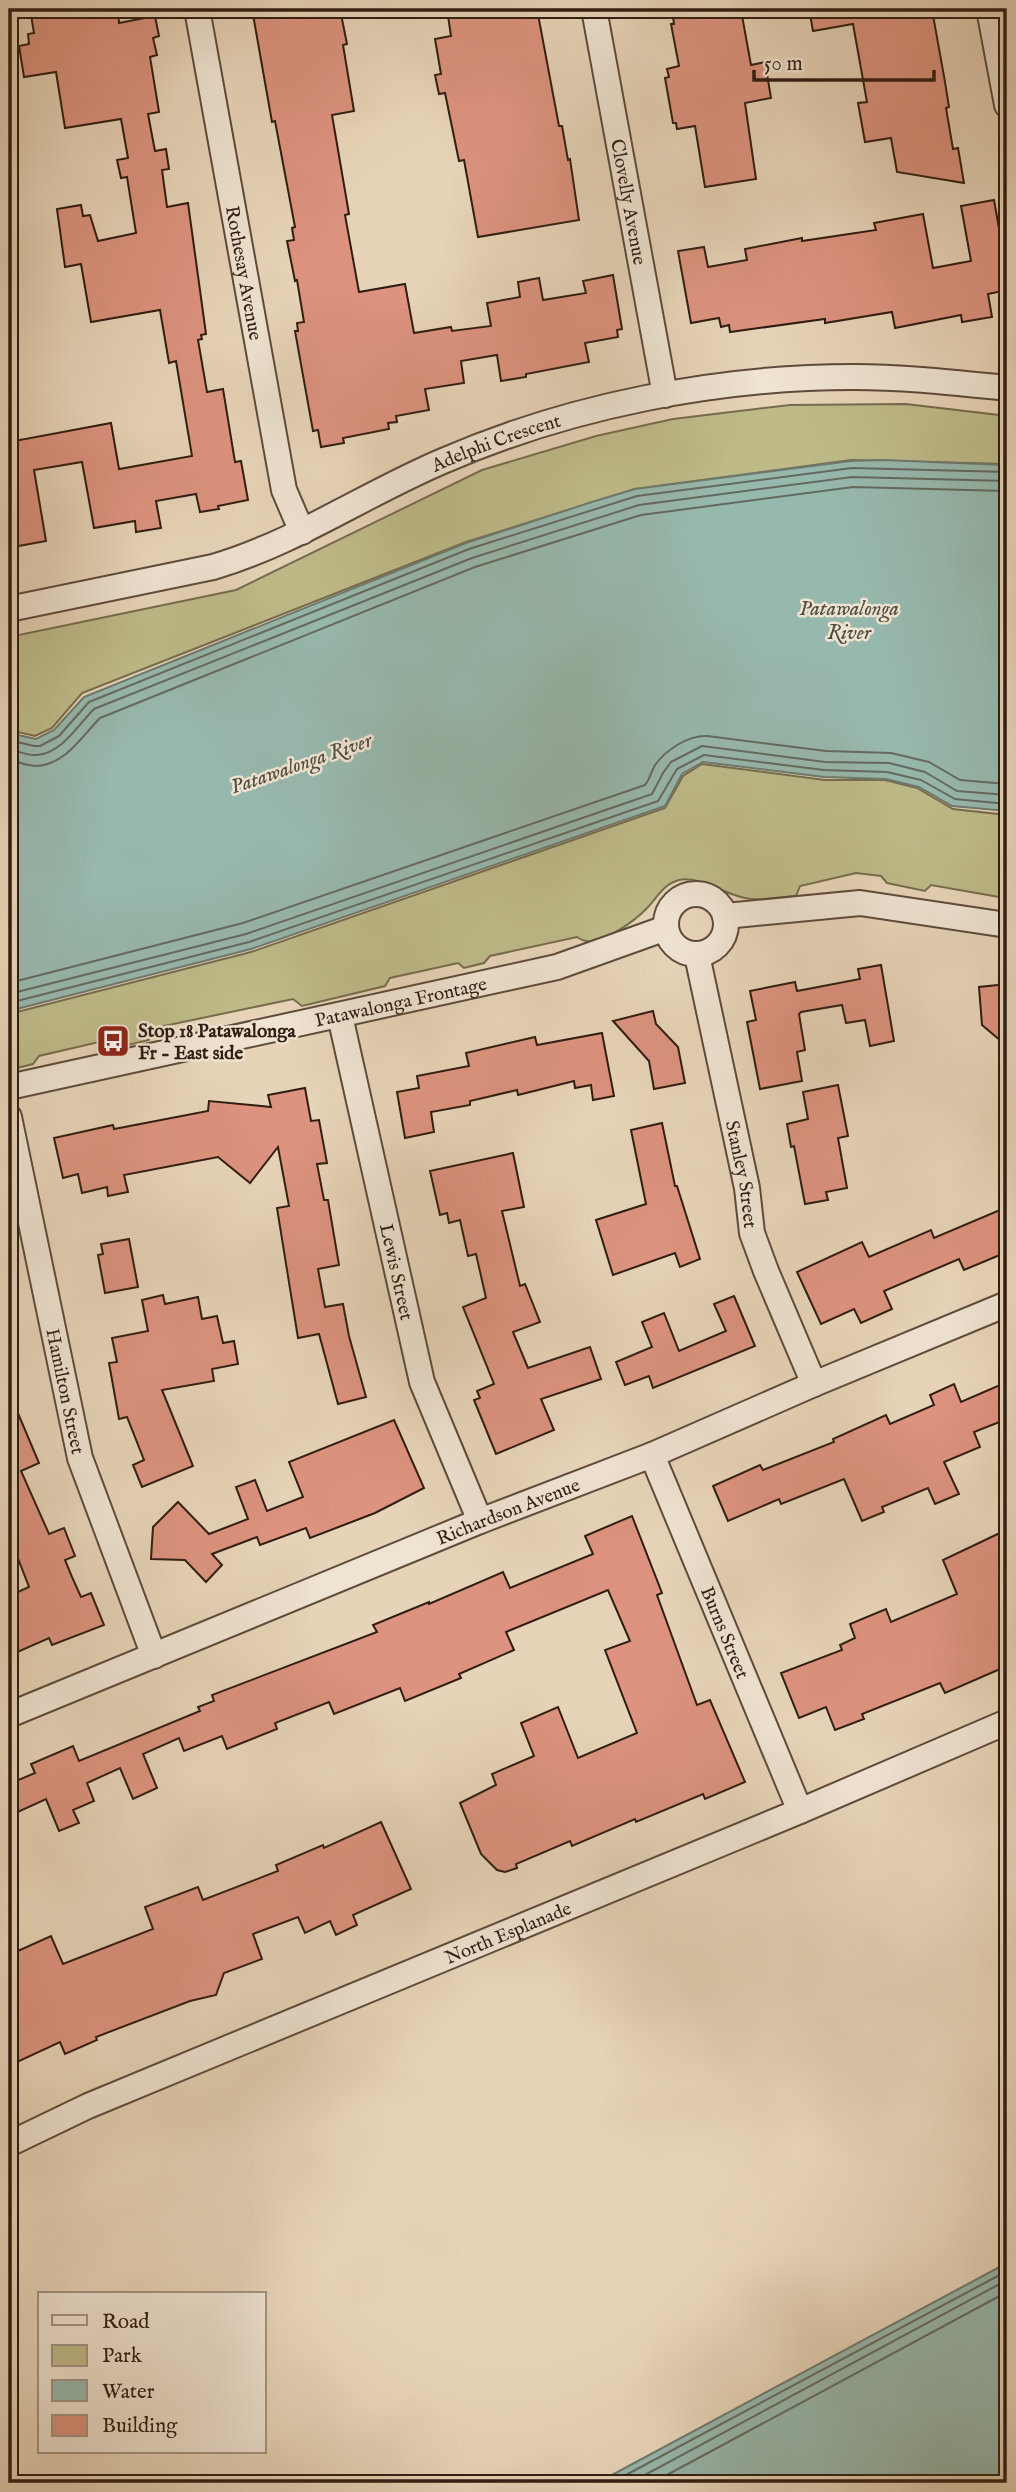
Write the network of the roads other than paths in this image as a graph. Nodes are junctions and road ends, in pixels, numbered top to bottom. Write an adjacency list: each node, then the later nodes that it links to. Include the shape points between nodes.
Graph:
1 (197, 9): 7 (street, Rothesay Avenue, via 285,490)
2 (594, 9): 6 (street, Clovelly Avenue)
3 (989, 9): 4 (street)
4 (1007, 105)
5 (1007, 388): 6 (street, Adelphi Crescent, via 854,377)
6 (665, 395): 7 (street, Adelphi Crescent, via 596,409 493,441 391,484)
7 (302, 532): 8 (street, Adelphi Crescent, via 213,568)
8 (9, 609)
9 (725, 916): 10 (street, via 860,903); 11 (street, via 708,896 690,895 669,911); 12 (street, via 721,942)
10 (1007, 925)
11 (666, 928): 12 (street, via 673,945); 13 (street, Patawalonga Frontage, via 557,967)
12 (697, 955): 17 (street, Stanley Street, via 747,1188 752,1233)
13 (340, 1016): 14 (street, Patawalonga Frontage); 19 (street, Lewis Street, via 422,1382)
14 (9, 1087)
15 (9, 1117): 20 (street, Hamilton Street, via 80,1458)
16 (1007, 1304): 17 (street, Richardson Avenue)
17 (814, 1384): 18 (street, Richardson Avenue)
18 (652, 1455): 19 (street, Richardson Avenue); 23 (street, Burns Street)
19 (480, 1521): 20 (street, Richardson Avenue)
20 (153, 1656): 21 (street, Richardson Avenue)
21 (9, 1715)
22 (1007, 1722): 23 (street, North Esplanade)
23 (800, 1811): 24 (street, North Esplanade, via 88,2106)
24 (9, 2144)

